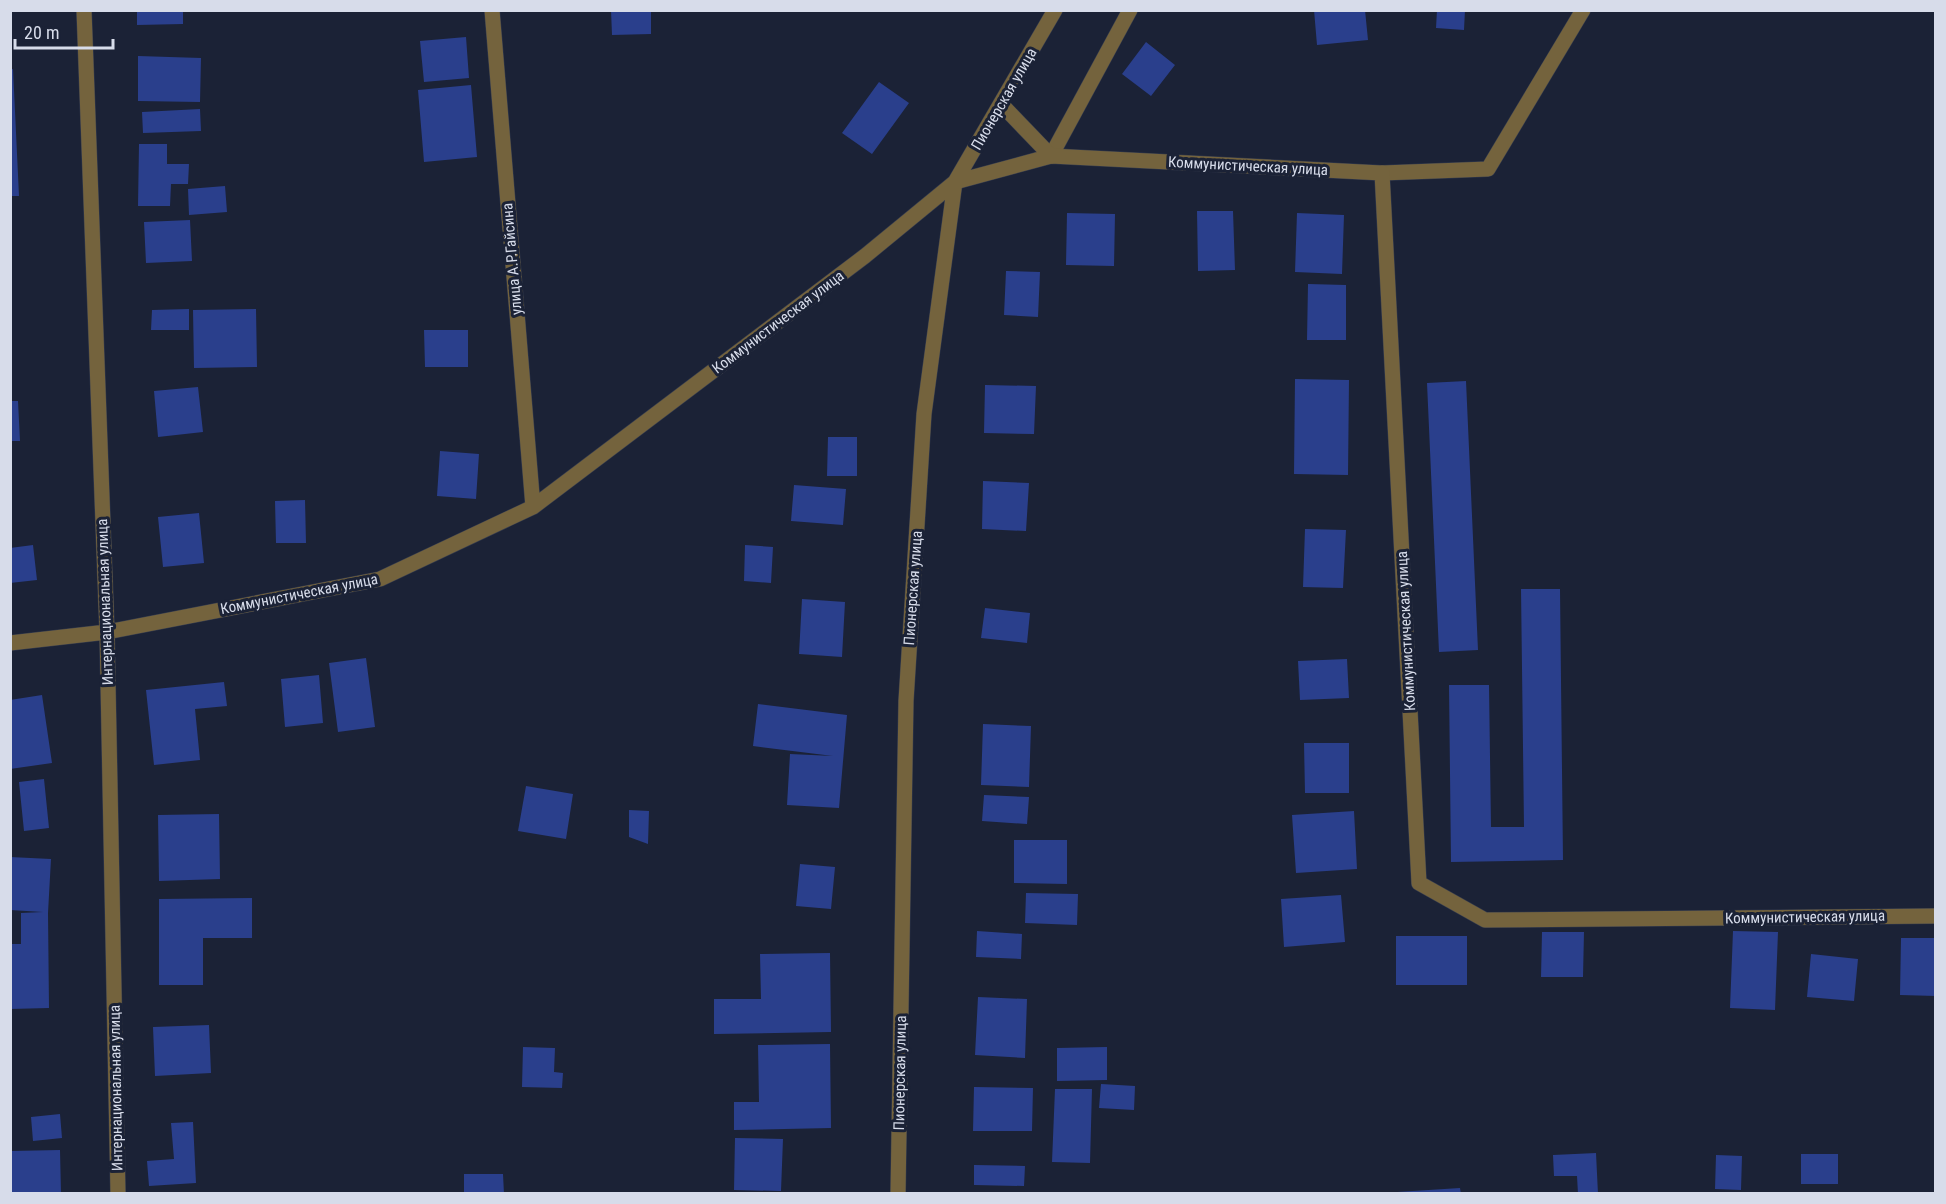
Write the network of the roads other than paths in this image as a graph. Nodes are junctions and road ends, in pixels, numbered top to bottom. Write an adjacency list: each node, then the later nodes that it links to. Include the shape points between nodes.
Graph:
1 (84, 10): 11 (street, Интернациональная улица)
2 (492, 10): 10 (street, улица А.Р.Гайсина)
3 (1055, 10): 6 (street, Пионерская улица)
4 (1130, 10): 7 (street)
5 (1583, 10): 8 (street, via 1488,169)
6 (1001, 104): 7 (street); 9 (street, Пионерская улица)
7 (1052, 156): 8 (street, Коммунистическая улица); 9 (street, Коммунистическая улица)
8 (1382, 173): 13 (street, Коммунистическая улица, via 1419,883 1485,920)
9 (956, 182): 10 (street, Коммунистическая улица, via 865,256); 15 (street, Пионерская улица, via 924,414 906,701)
10 (532, 507): 11 (street, Коммунистическая улица, via 380,579)
11 (107, 632): 12 (street, Коммунистическая улица); 14 (street, Интернациональная улица)
12 (10, 643)
13 (1935, 916)
14 (118, 1194)
15 (898, 1194)

